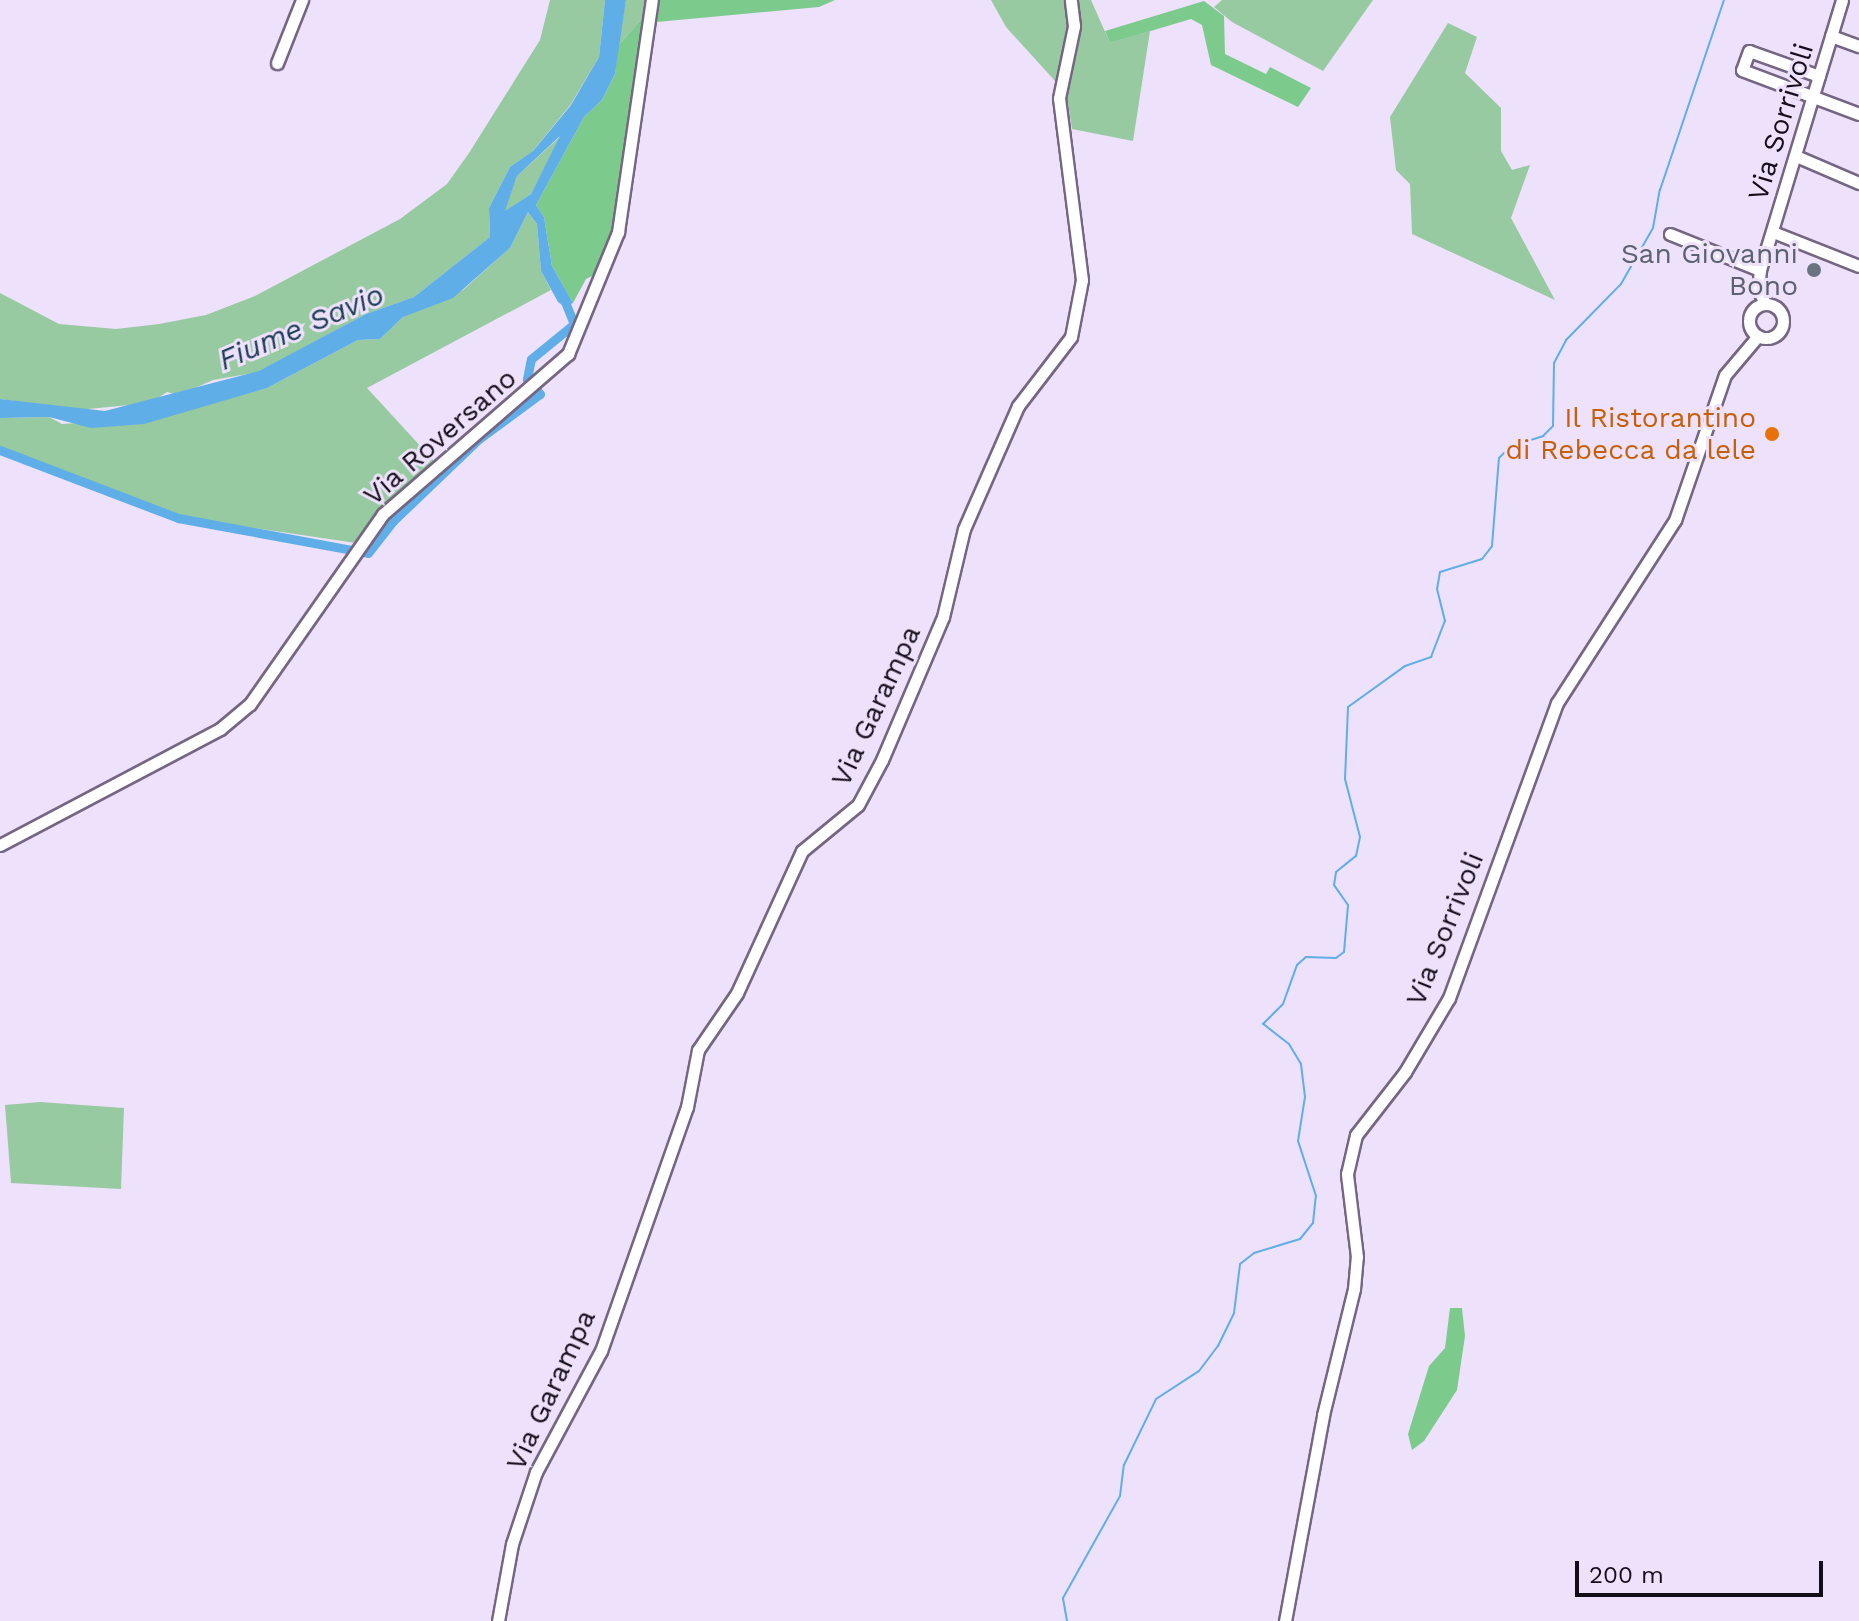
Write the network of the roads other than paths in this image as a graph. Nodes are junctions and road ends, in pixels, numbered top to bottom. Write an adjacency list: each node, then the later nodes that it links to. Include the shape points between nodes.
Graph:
1 (302, 0): 7 (street)
2 (652, 0): 19 (street, Via Roversano, via 618,232 578,335 550,373 481,425 383,514 273,677 220,729)
3 (1071, 0): 20 (street, Via Garampa, via 1074,26 1059,98 1082,280 1071,337 1018,406 964,529 943,617 882,760 858,805 802,851 737,993 698,1050 687,1107 601,1351 536,1472 512,1544)
4 (1842, 0): 5 (street, Via Sorrivoli)
5 (1831, 36): 6 (street); 8 (street, Via Sorrivoli)
6 (1859, 46)
7 (277, 63)
8 (1819, 76): 9 (street, Via Sorrivoli); 9 (street, via 1749,51 1742,70)
9 (1814, 97): 10 (street); 11 (street, Via Sorrivoli)
10 (1859, 114)
11 (1796, 156): 12 (street); 13 (street, Via Sorrivoli)
12 (1859, 183)
13 (1773, 232): 15 (street); 16 (street, Via Sorrivoli)
14 (1670, 234): 16 (street)
15 (1859, 266)
16 (1760, 270): 17 (street, Via Sorrivoli, via 1753,291)
17 (1760, 305): 18 (street, Via Sorrivoli); 18 (street, Via Sorrivoli, via 1780,310 1783,327 1770,338)
18 (1755, 332): 21 (street, Via Sorrivoli, via 1725,375 1675,520 1557,703 1449,998 1352,1145 1347,1174 1357,1257 1354,1289 1323,1415)
19 (0, 845)
20 (498, 1621)
21 (1285, 1621)

